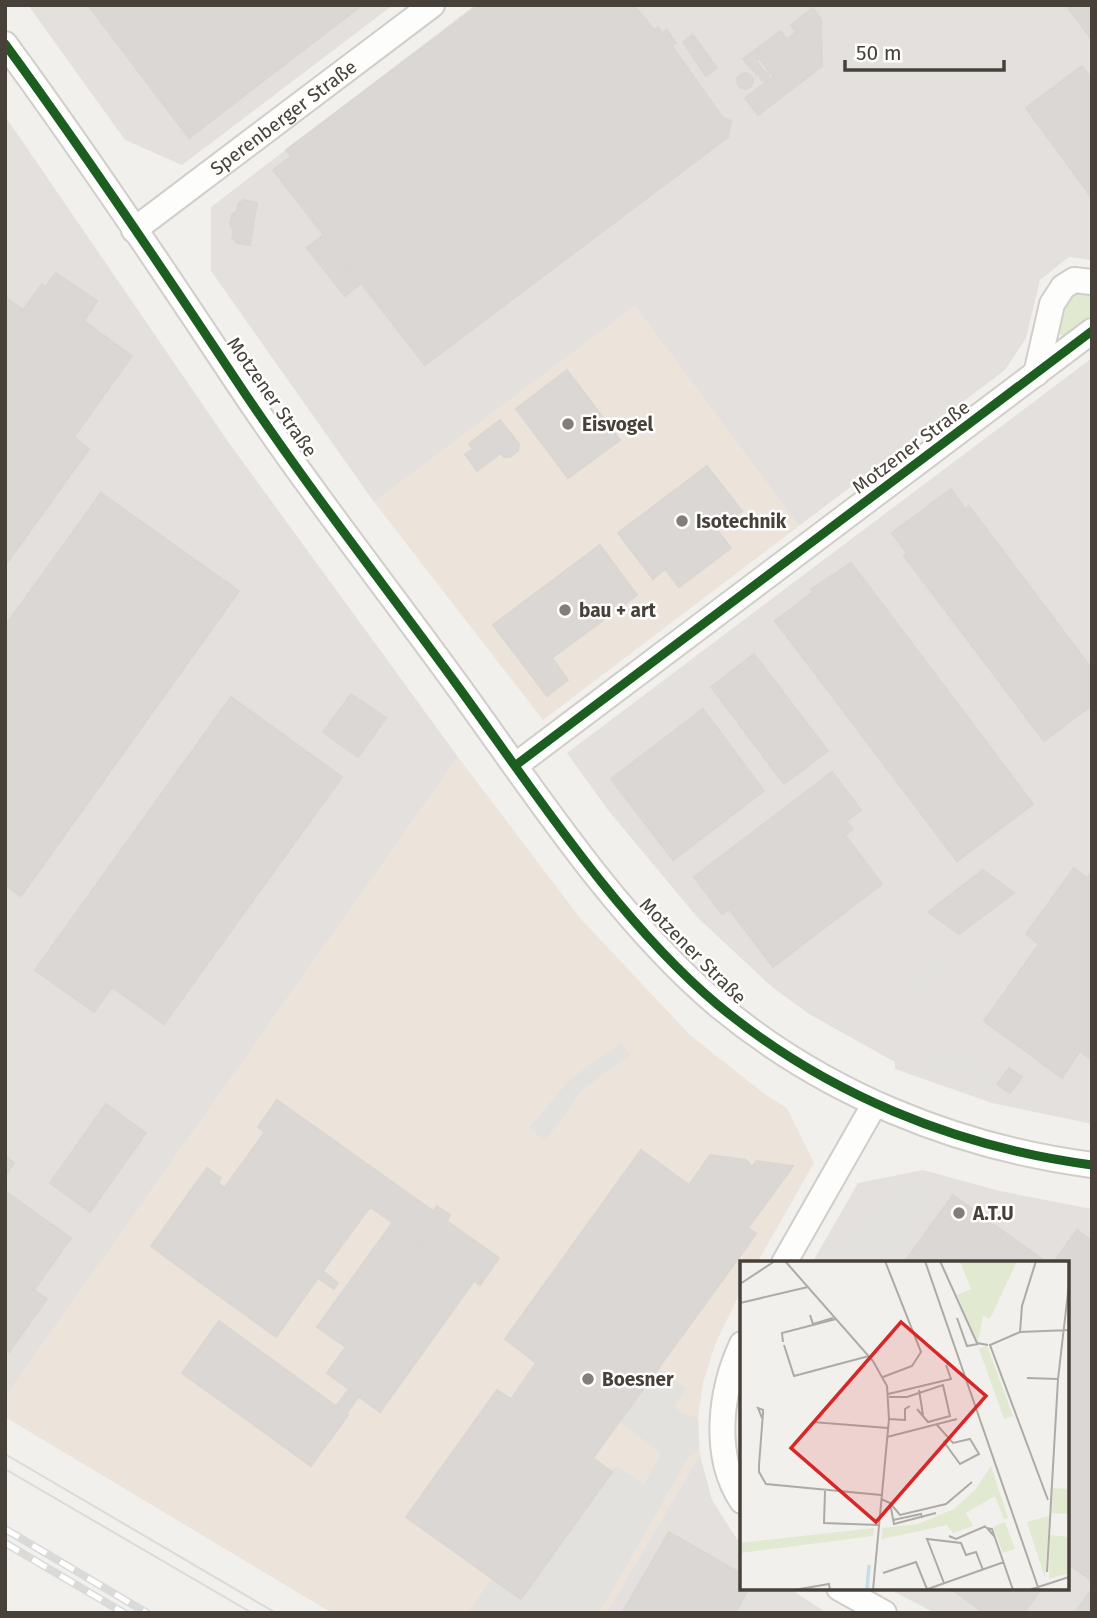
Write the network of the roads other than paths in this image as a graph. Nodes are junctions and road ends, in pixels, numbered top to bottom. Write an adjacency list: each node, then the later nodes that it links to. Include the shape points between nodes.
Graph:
1 (432, 5): 3 (street, Sperenberger Straße)
2 (5, 44): 3 (street, Motzener Straße)
3 (134, 230): 7 (street, Motzener Straße, via 261,415)
4 (1092, 282): 6 (street, via 1074,280 1056,296)
5 (1092, 331): 6 (street, Motzener Straße)
6 (1036, 374): 7 (street, Motzener Straße)
7 (516, 765): 8 (street, Motzener Straße, via 616,897 713,1001 788,1057)
8 (874, 1105): 9 (street, Motzener Straße, via 990,1145); 10 (street)
9 (1092, 1165)
10 (785, 1261)
11 (740, 1349): 12 (street, via 720,1430 728,1470)
12 (740, 1497)
13 (843, 1590): 14 (street)
14 (884, 1613)

